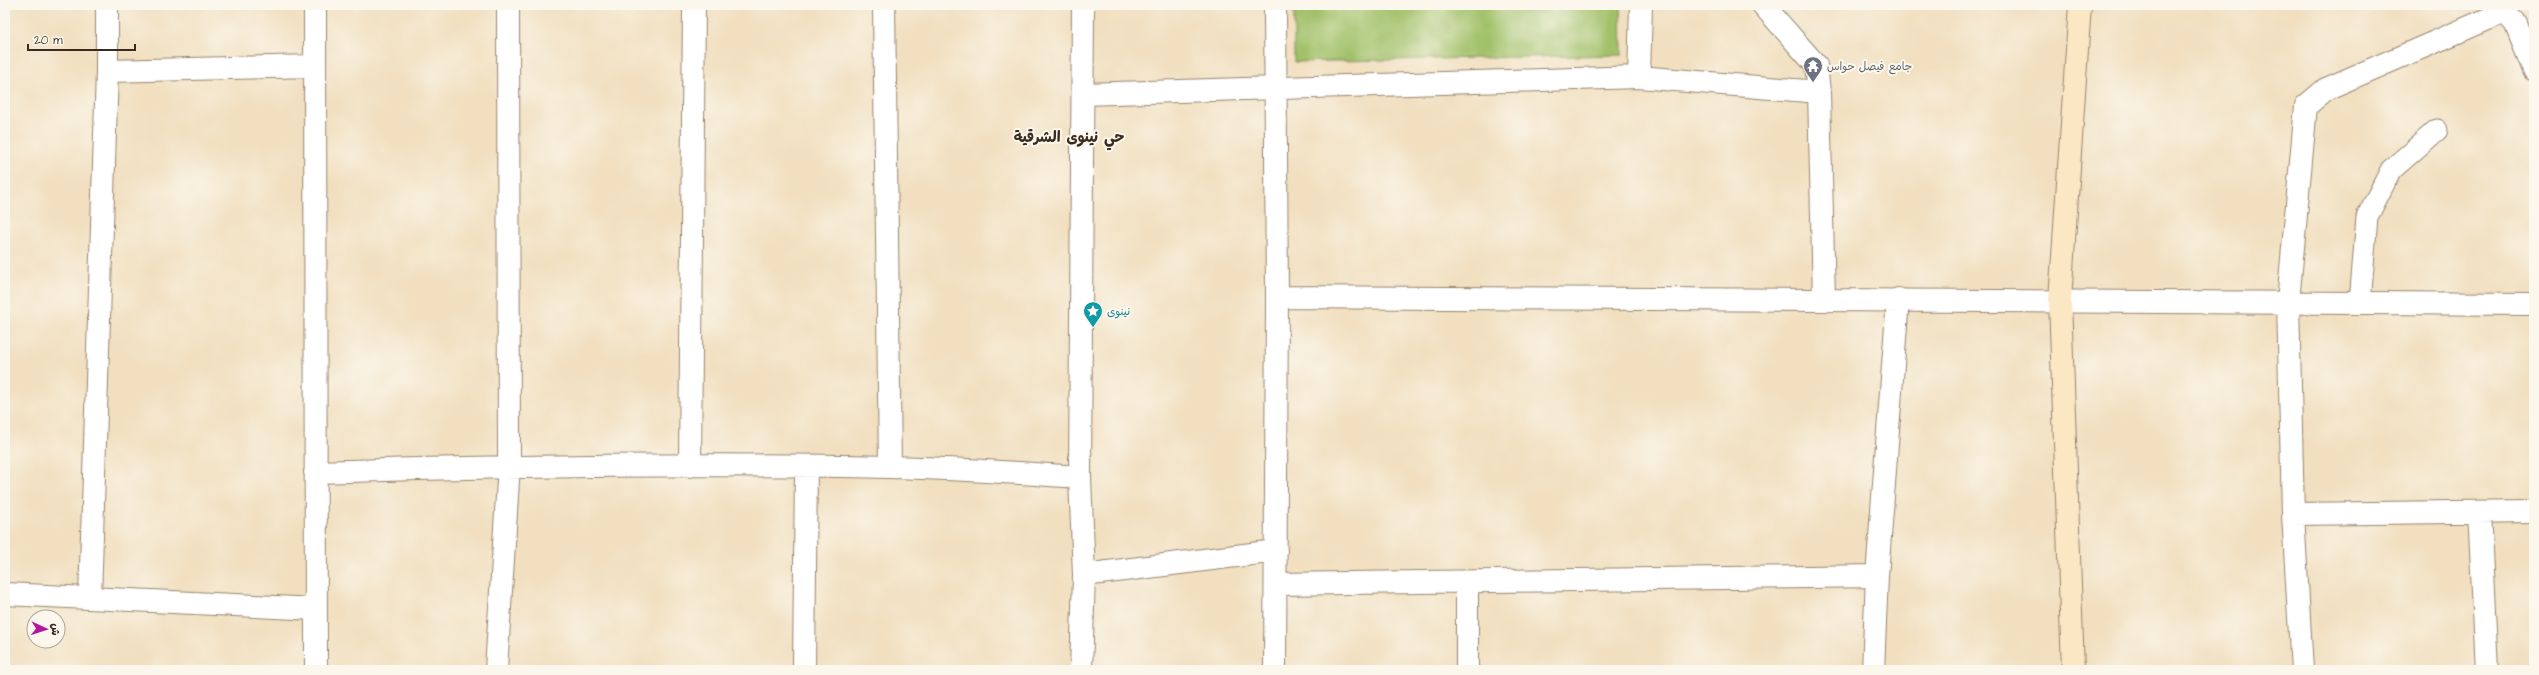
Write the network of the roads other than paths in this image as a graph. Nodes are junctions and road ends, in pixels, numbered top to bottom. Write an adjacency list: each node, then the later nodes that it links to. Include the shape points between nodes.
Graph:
1 (108, 5): 13 (street)
2 (315, 5): 11 (street)
3 (508, 5): 26 (street)
4 (694, 5): 27 (street)
5 (884, 5): 29 (street)
6 (1083, 5): 17 (street)
7 (1275, 5): 15 (street)
8 (1641, 5): 14 (street)
9 (1763, 5): 16 (street, via 1816,65)
10 (2080, 5): 22 (main road)
11 (315, 66): 13 (street); 30 (street)
12 (2534, 70): 23 (street, via 2515,23 2504,12 2326,89 2306,106)
13 (107, 71): 41 (street)
14 (1639, 76): 15 (street); 16 (street)
15 (1274, 88): 17 (street); 19 (street)
16 (1819, 92): 20 (street)
17 (1083, 94): 31 (street)
18 (2437, 130): 24 (lane, via 2391,170 2367,217)
19 (1277, 297): 20 (street); 35 (street)
20 (1824, 299): 21 (street)
21 (1898, 299): 22 (street); 37 (street)
22 (2060, 300): 23 (street); 50 (main road)
23 (2288, 302): 24 (street); 34 (street)
24 (2360, 303): 25 (street)
25 (2534, 304)
26 (509, 466): 27 (street); 30 (street); 44 (street)
27 (690, 466): 28 (street)
28 (806, 466): 29 (street); 45 (street)
29 (890, 467): 31 (street)
30 (315, 472): 42 (street)
31 (1080, 477): 36 (street)
32 (2534, 511): 33 (street)
33 (2479, 512): 34 (street); 52 (street)
34 (2293, 514): 51 (street)
35 (1276, 551): 36 (street); 39 (street)
36 (1084, 575): 46 (street)
37 (1877, 576): 38 (street); 49 (street)
38 (1467, 582): 39 (street); 48 (street)
39 (1276, 584): 47 (street)
40 (5, 594): 41 (street)
41 (90, 598): 42 (street)
42 (316, 609): 43 (street)
43 (316, 670)
44 (496, 670)
45 (804, 670)
46 (1081, 670)
47 (1275, 670)
48 (1467, 670)
49 (1874, 670)
50 (2073, 670)
51 (2302, 670)
52 (2487, 670)

